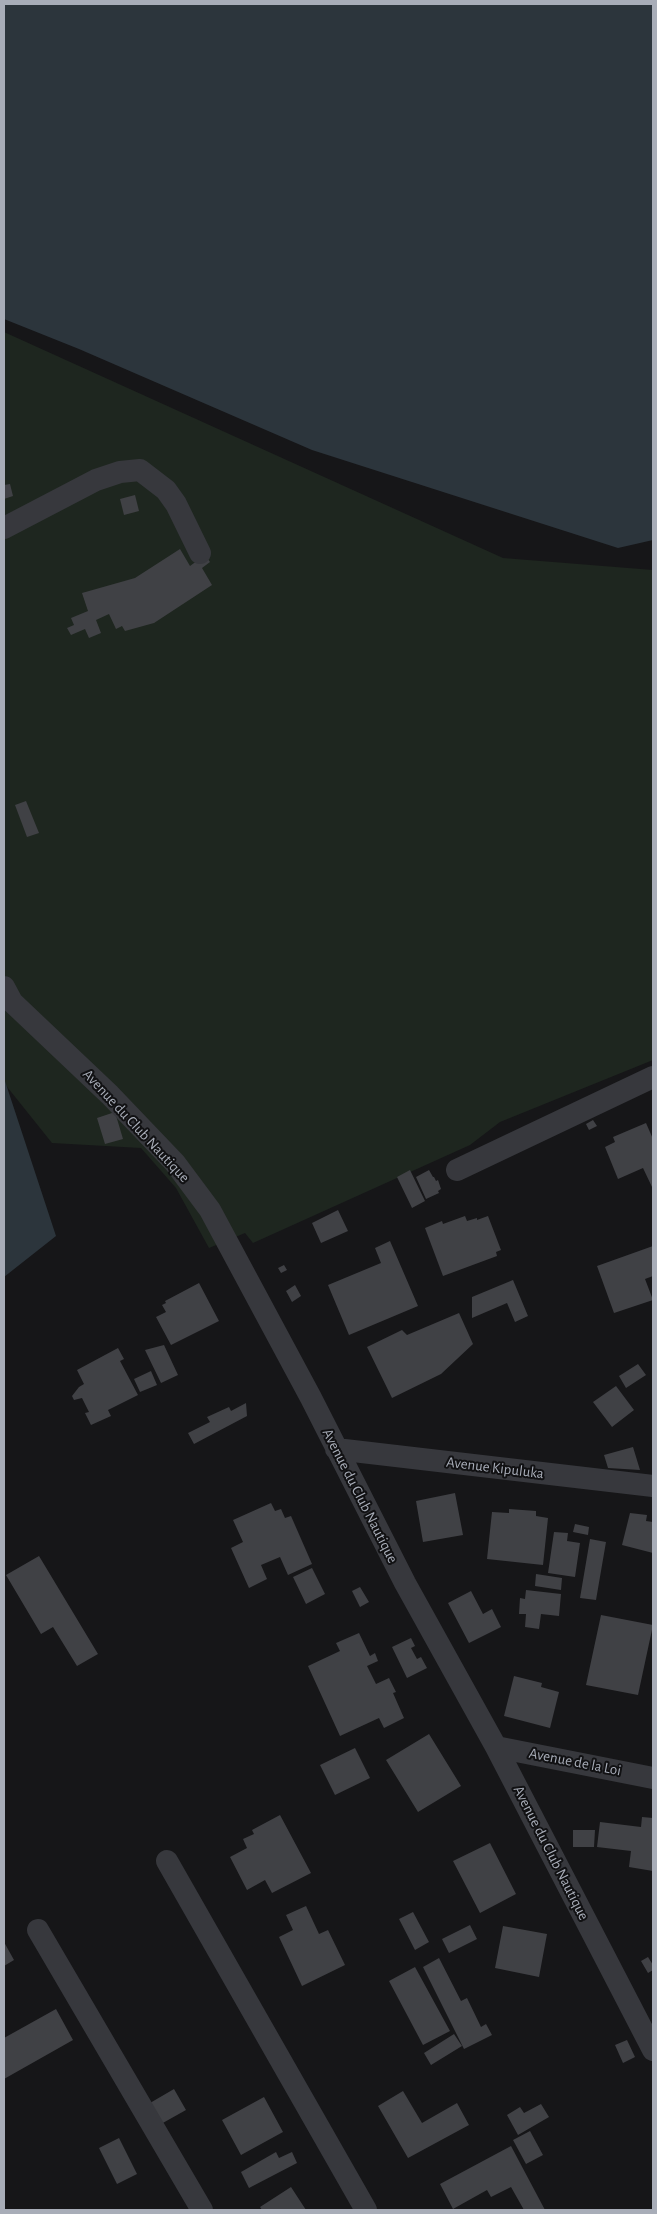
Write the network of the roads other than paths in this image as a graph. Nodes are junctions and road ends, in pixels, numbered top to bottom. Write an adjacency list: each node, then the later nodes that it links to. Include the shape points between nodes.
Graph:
1 (4, 528): 2 (street, via 96,480 140,470 166,490)
2 (200, 553)
3 (4, 988): 6 (street, Avenue du Club Nautique, via 12,1002 110,1095 175,1163 210,1210)
4 (653, 1077): 5 (street)
5 (457, 1170)
6 (336, 1449): 7 (street, Avenue Kipuluka); 8 (street, Avenue du Club Nautique, via 405,1583)
7 (653, 1486)
8 (496, 1747): 9 (street, Avenue de la Loi); 12 (street, Avenue du Club Nautique)
9 (653, 1778)
10 (167, 1862): 14 (street)
11 (38, 1930): 13 (street)
12 (653, 2050)
13 (202, 2210)
14 (366, 2210)

